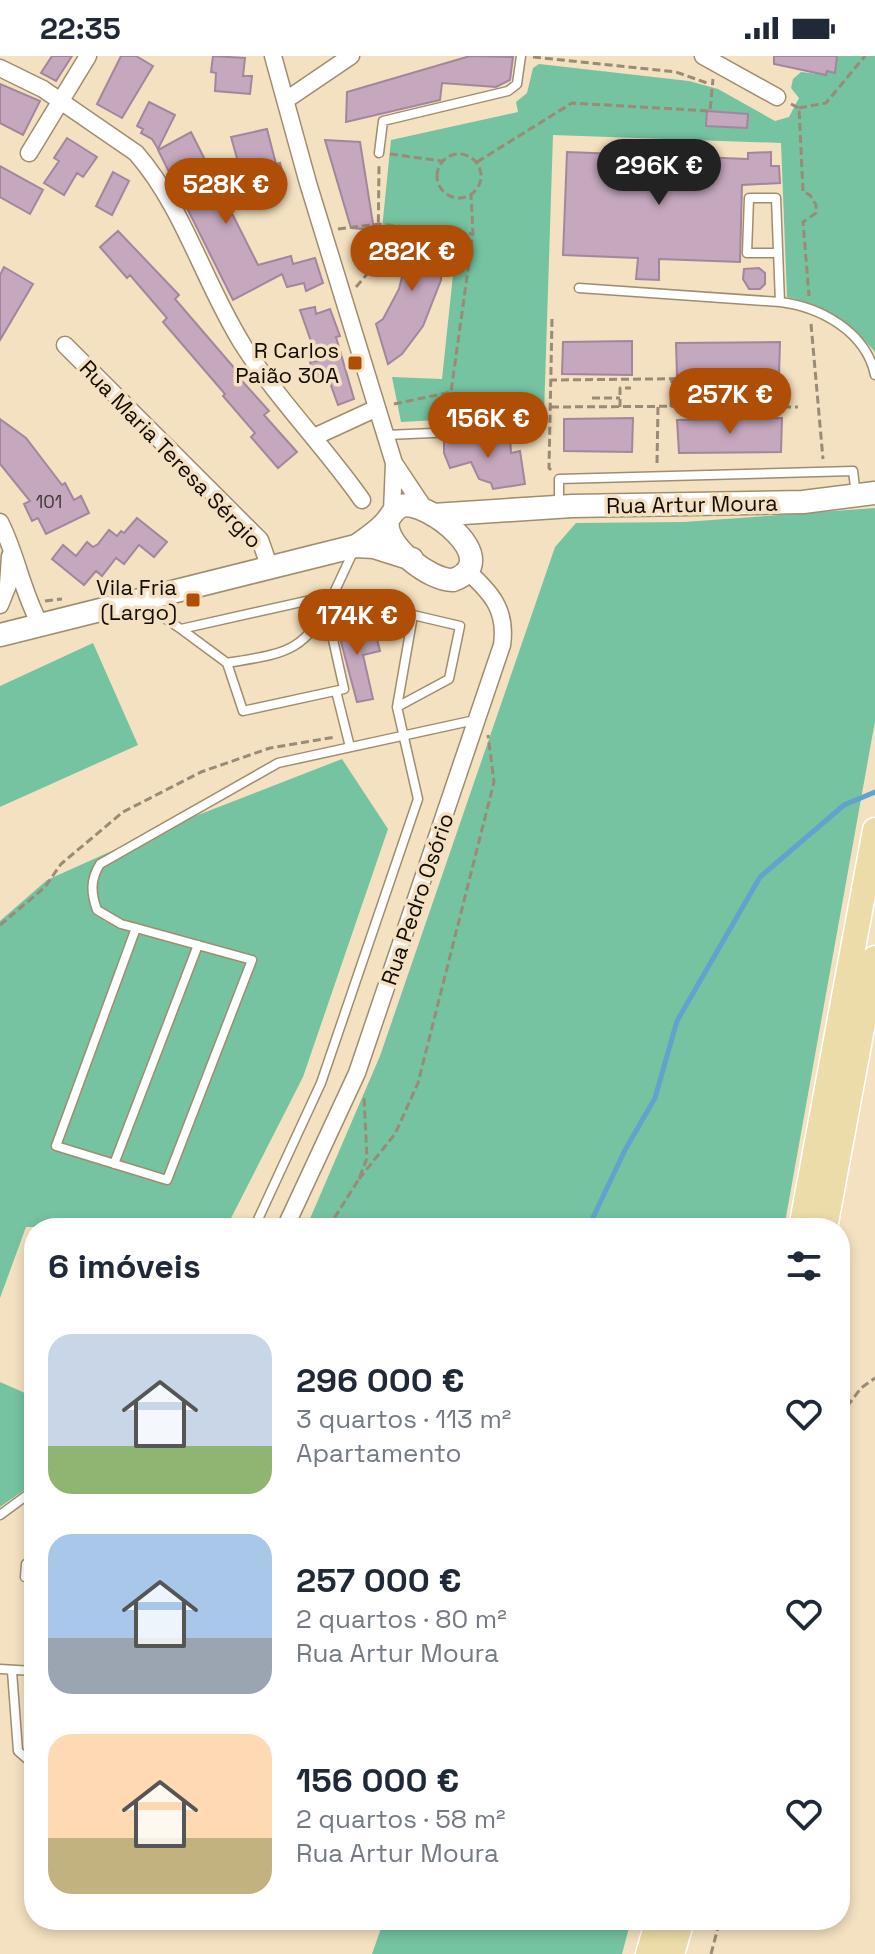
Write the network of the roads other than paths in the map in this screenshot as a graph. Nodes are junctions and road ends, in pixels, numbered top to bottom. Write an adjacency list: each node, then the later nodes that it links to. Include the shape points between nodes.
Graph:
1 (88, 56): 9 (street)
2 (273, 56): 8 (street)
3 (351, 56): 8 (street)
4 (521, 56): 11 (lane, via 517,84 508,91 383,121)
5 (703, 56): 7 (street)
6 (0, 68): 9 (street)
7 (777, 97)
8 (286, 100): 17 (street)
9 (60, 101): 10 (street); 20 (street, via 146,164 243,344)
10 (29, 153)
11 (379, 153)
12 (778, 253): 12 (lane, via 776,198 749,198 747,253); 14 (lane)
13 (579, 288): 14 (lane)
14 (780, 302): 16 (lane, via 810,307 856,337)
15 (65, 345): 34 (street, Rua Maria Teresa Sérgio, via 260,540)
16 (875, 375)
17 (377, 408): 19 (street); 20 (street)
18 (528, 429): 19 (lane)
19 (385, 435): 21 (street)
20 (314, 437): 24 (street)
21 (394, 463): 26 (street); 28 (street)
22 (875, 481): 23 (lane)
23 (868, 494): 25 (main road, Rua Artur Moura, via 803,502); 25 (lane, via 853,471 559,479)
24 (362, 500)
25 (559, 507): 27 (main road, Rua Artur Moura)
26 (428, 512): 27 (main road, Rua Artur Moura); 28 (main road, Rua Artur Moura, via 405,505); 33 (main road, via 467,542)
27 (509, 513): 33 (main road, via 485,531)
28 (390, 517): 31 (main road); 32 (main road, via 390,539)
29 (0, 522): 30 (street)
30 (11, 543): 37 (street, via 8,585); 39 (street, via 28,603)
31 (356, 546): 32 (main road); 34 (main road); 35 (lane)
32 (412, 559): 33 (main road, via 441,580 453,580)
33 (469, 561): 45 (street, Rua Pedro Osório, via 495,599 504,625)
34 (270, 568): 36 (main road)
35 (333, 595): 38 (lane); 40 (lane)
36 (137, 601): 39 (main road); 40 (lane)
37 (0, 605)
38 (326, 608): 42 (lane, via 318,626 298,646); 43 (lane, via 344,689)
39 (40, 624): 41 (main road)
40 (181, 629): 42 (lane)
41 (0, 635)
42 (227, 663): 43 (lane, via 243,711)
43 (336, 691): 47 (lane)
44 (397, 707): 44 (lane, via 413,615 460,626 449,679); 46 (lane)
45 (476, 719): 46 (lane); 54 (street, Rua Pedro Osório, via 357,1073)
46 (402, 738): 47 (lane); 53 (lane, via 418,799 321,1083)
47 (350, 747): 49 (lane, via 278,763 100,864 91,892 97,910)
48 (875, 830): 55 (main road)
49 (136, 928): 50 (lane); 52 (lane, via 56,1146)
50 (198, 945): 52 (lane); 52 (lane, via 252,960 167,1180)
51 (875, 958): 56 (main road)
52 (114, 1164)
53 (259, 1218)
54 (290, 1218)
55 (803, 1218)
56 (827, 1218)
57 (24, 1497): 58 (lane)
58 (0, 1515)
59 (0, 1669): 60 (lane)
60 (12, 1671): 61 (lane); 62 (lane, via 18,1751)
61 (24, 1671)
62 (24, 1756)
63 (655, 1930): 65 (main road)
64 (679, 1930): 66 (main road)
65 (648, 1954)
66 (672, 1954)

